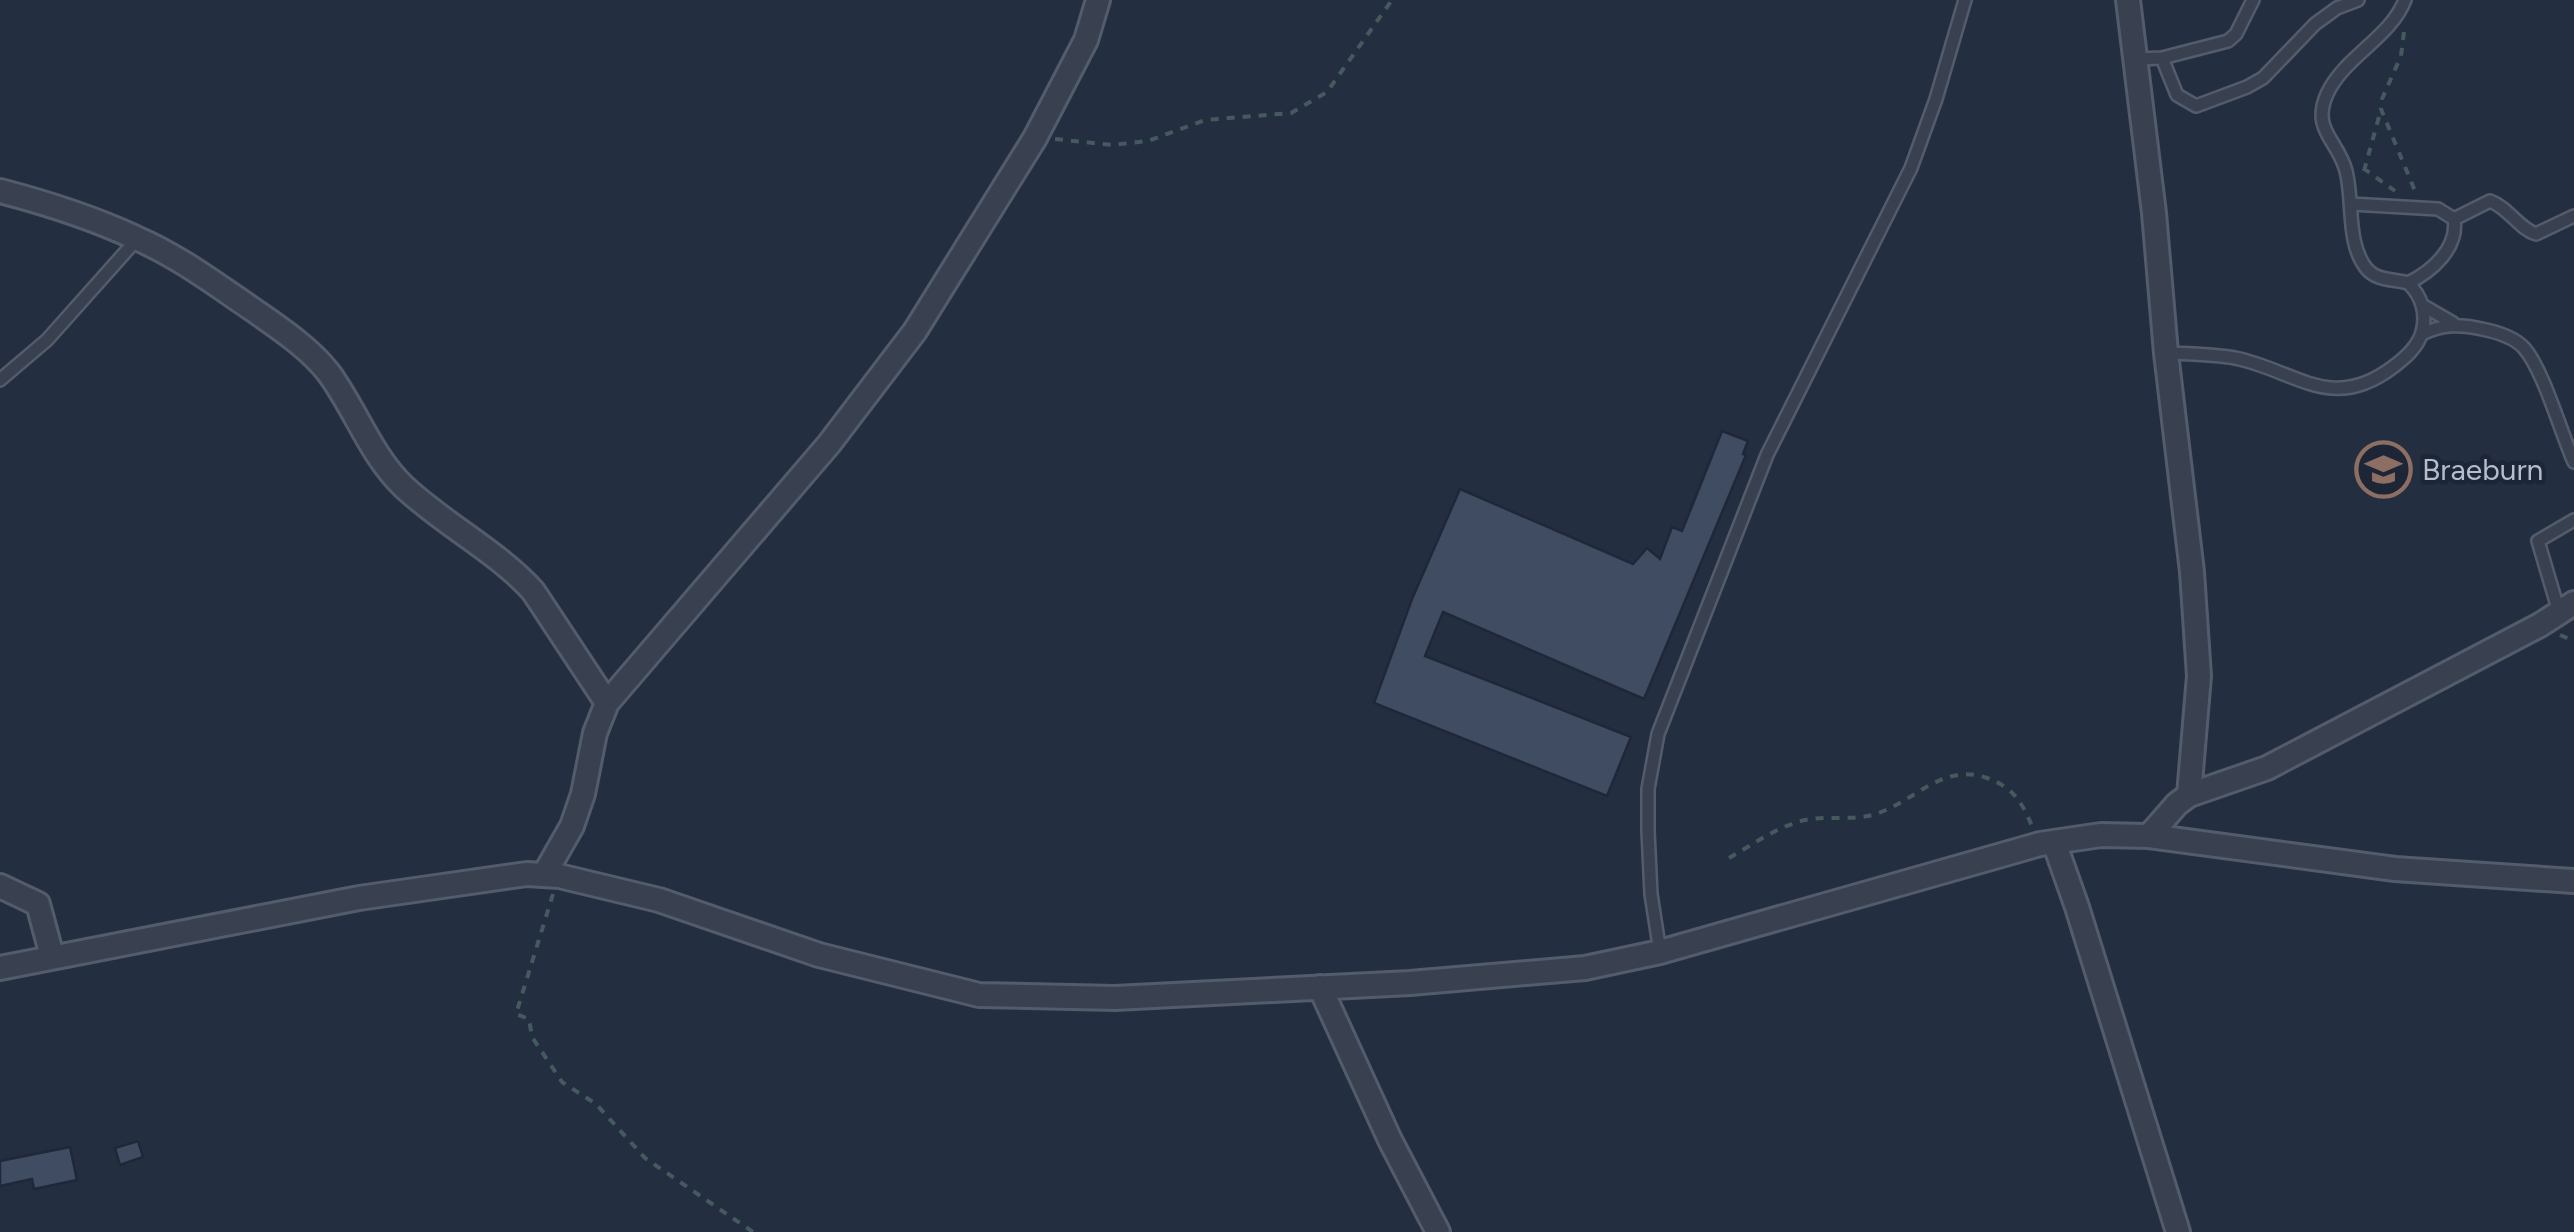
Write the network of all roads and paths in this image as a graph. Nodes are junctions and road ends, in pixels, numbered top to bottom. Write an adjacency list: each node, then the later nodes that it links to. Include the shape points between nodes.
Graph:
1 (1098, 0): 11 (street, via 1086,40)
2 (1392, 0): 11 (path, via 1326,92 1291,114 1205,120 1148,141 1112,145)
3 (1966, 0): 36 (lane, via 1910,168 1767,456 1658,734 1648,831)
4 (2128, 0): 9 (street)
5 (2253, 0): 8 (lane, via 2228,41)
6 (2358, 0): 8 (lane, via 2315,24 2263,78 2196,106 2177,95)
7 (2404, 1): 10 (path, via 2401,56); 14 (lane, via 2346,66 2322,107 2324,131 2347,173)
8 (2162, 58): 9 (lane)
9 (2137, 59): 23 (street)
10 (2381, 109): 12 (path); 15 (path)
11 (1035, 138): 28 (street, via 915,331 829,444)
12 (2364, 169): 14 (path); 15 (path)
13 (0, 191): 18 (street)
14 (2353, 204): 15 (lane); 19 (lane, via 2364,266 2373,275)
15 (2424, 206): 17 (lane)
16 (2574, 216): 17 (lane, via 2536,234 2490,201)
17 (2454, 219): 19 (lane, via 2438,263)
18 (138, 238): 24 (lane, via 47,340); 28 (street, via 286,332 314,358 403,486 533,591)
19 (2408, 283): 20 (lane)
20 (2422, 305): 21 (lane); 22 (lane)
21 (2457, 325): 22 (lane); 25 (lane, via 2508,337 2526,349)
22 (2422, 334): 23 (lane, via 2384,374 2325,389 2234,358)
23 (2166, 353): 29 (street, via 2198,676)
24 (0, 380)
25 (2574, 462)
26 (2574, 520): 27 (lane, via 2538,541)
27 (2566, 608): 29 (street, via 2268,768)
28 (607, 703): 33 (street, via 583,794)
29 (2189, 795): 30 (street)
30 (2149, 836): 31 (street); 34 (street, via 2395,869)
31 (2047, 843): 32 (path, via 2017,795 1970,773 1938,780 1881,813 1790,825); 36 (street); 42 (street, via 2077,906)
32 (1728, 858)
33 (551, 875): 37 (street, via 359,898); 39 (street, via 659,900 819,955 979,995 1114,998); 40 (path, via 516,1014 529,1019 532,1037 562,1082 596,1104 645,1158)
34 (2574, 880)
35 (0, 886): 37 (street, via 38,904)
36 (1660, 952): 39 (street, via 1586,968)
37 (52, 956): 38 (street)
38 (0, 968)
39 (1320, 987): 41 (street)
40 (752, 1232)
41 (1438, 1232)
42 (2178, 1232)

